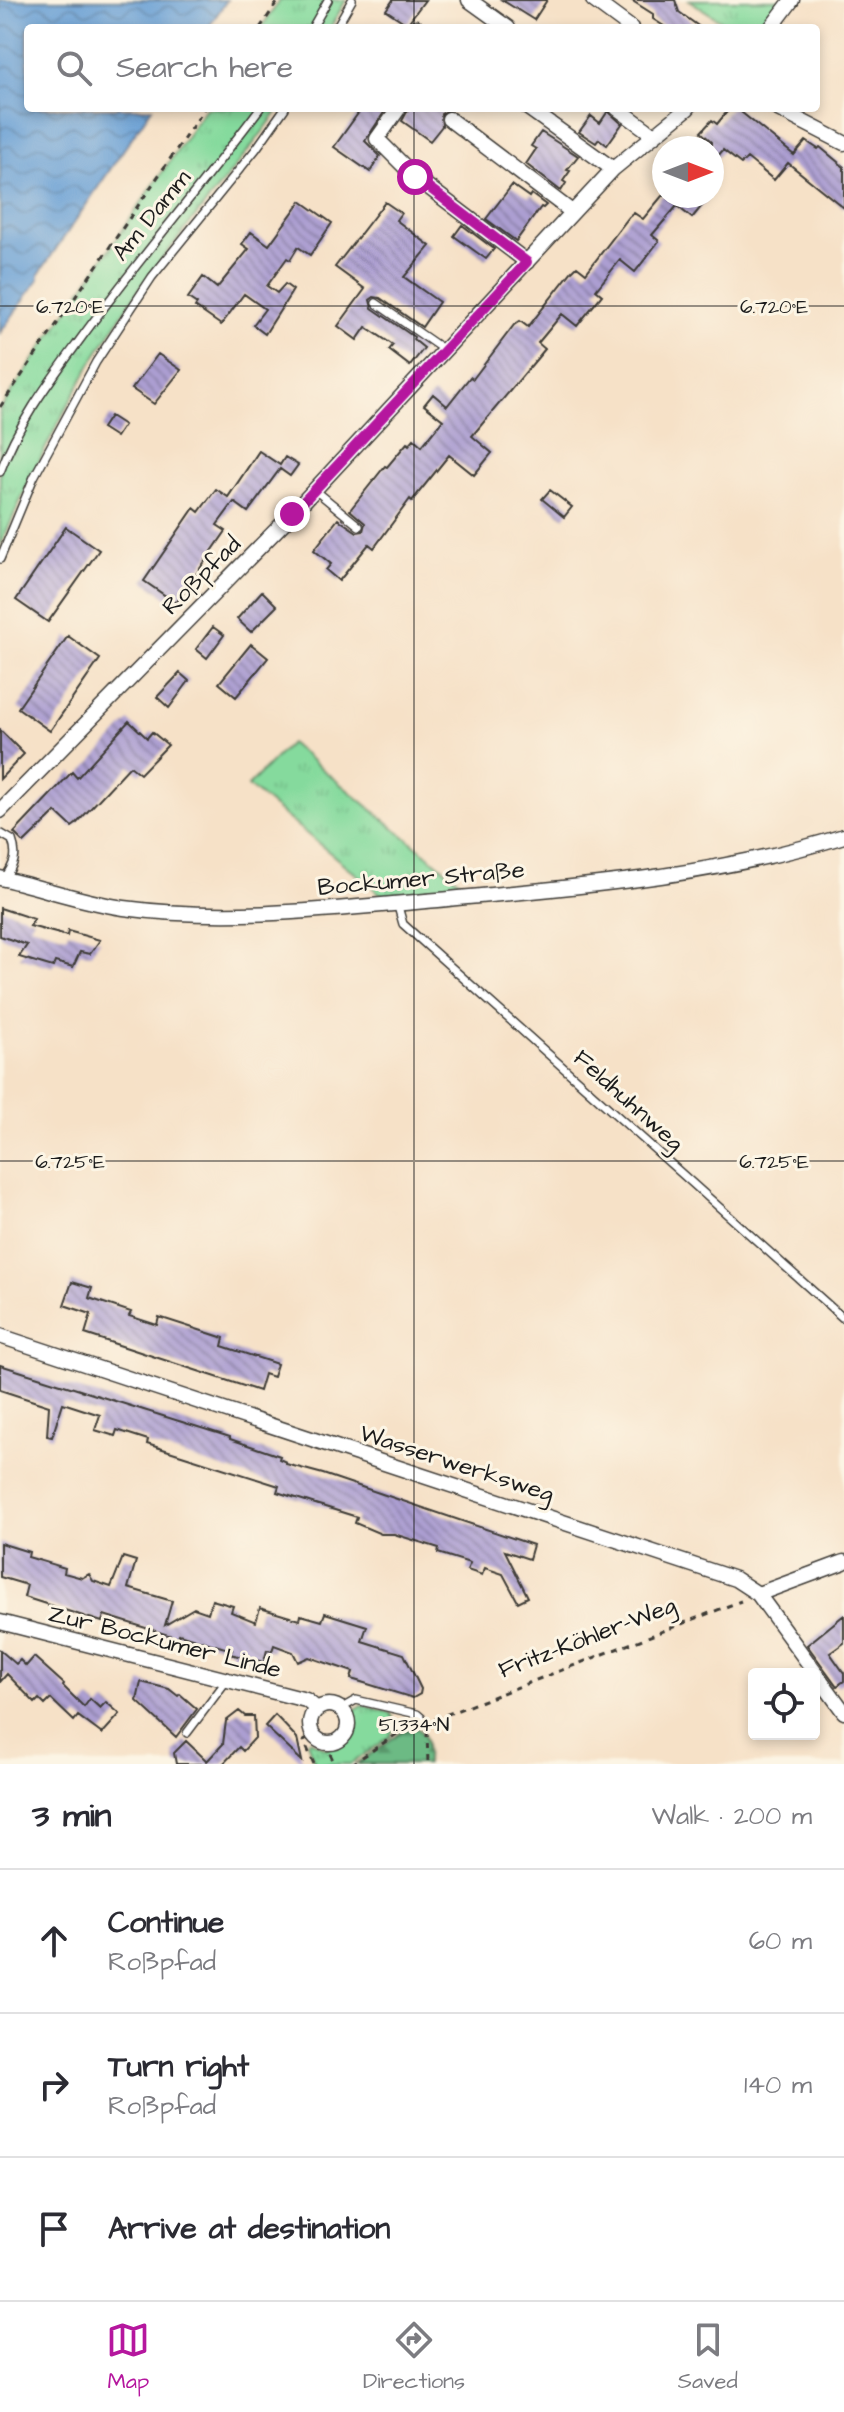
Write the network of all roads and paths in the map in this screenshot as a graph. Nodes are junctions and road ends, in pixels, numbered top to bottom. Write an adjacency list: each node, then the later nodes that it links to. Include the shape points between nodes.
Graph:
1 (279, 0): 7 (path)
2 (328, 0): 8 (lane)
3 (352, 0): 9 (lane)
4 (469, 0): 10 (street)
5 (593, 0): 11 (street)
6 (792, 0): 12 (street)
7 (263, 24)
8 (314, 24)
9 (338, 24)
10 (502, 24)
11 (626, 24)
12 (774, 24)
13 (202, 112): 29 (path)
14 (257, 112): 30 (lane, Am Damm, via 43,389)
15 (282, 112): 33 (lane, via 152,277 96,362 34,477)
16 (396, 112): 26 (street, via 377,139 415,177)
17 (534, 112): 24 (street)
18 (622, 112): 22 (street)
19 (683, 112): 22 (street, Roßpfad)
20 (784, 112): 23 (street)
21 (449, 119): 25 (street)
22 (654, 135): 24 (street, Roßpfad)
23 (844, 143)
24 (613, 169): 25 (street, Roßpfad)
25 (572, 212): 26 (street, Roßpfad)
26 (527, 262): 28 (street, Roßpfad)
27 (376, 303): 28 (lane)
28 (444, 350): 31 (street, Roßpfad)
29 (0, 407)
30 (0, 472)
31 (315, 490): 32 (lane); 34 (street, Roßpfad)
32 (359, 526)
33 (0, 559)
34 (0, 811)
35 (0, 833): 37 (lane, via 12,840 16,851 13,866)
36 (844, 836): 38 (street, Bockumer Straße, via 681,872)
37 (2, 879): 38 (street, Bockumer Straße, via 121,908 172,912)
38 (397, 903): 39 (lane, Feldhuhnweg, via 403,924)
39 (844, 1319)
40 (0, 1336): 42 (street, Wasserwerksweg, via 715,1571)
41 (844, 1562): 42 (street)
42 (758, 1594): 47 (street, Wasserwerksweg); 48 (path, Fritz-Köhler-Weg)
43 (0, 1622): 44 (street, Zur Bockumer Linde)
44 (227, 1680): 45 (street, Zur Bockumer Linde, via 306,1700); 49 (lane)
45 (317, 1709): 46 (street, Zur Bockumer Linde); 50 (street, via 311,1719)
46 (340, 1709): 48 (lane, Zur Bockumer Linde, via 356,1700); 51 (street, via 347,1730)
47 (844, 1712)
48 (424, 1720): 54 (path, Fritz-Köhler-Weg); 55 (path)
49 (187, 1733)
50 (314, 1735): 51 (street); 52 (path, via 304,1741)
51 (329, 1742): 53 (path)
52 (314, 1764)
53 (335, 1764)
54 (352, 1764)
55 (428, 1764)

